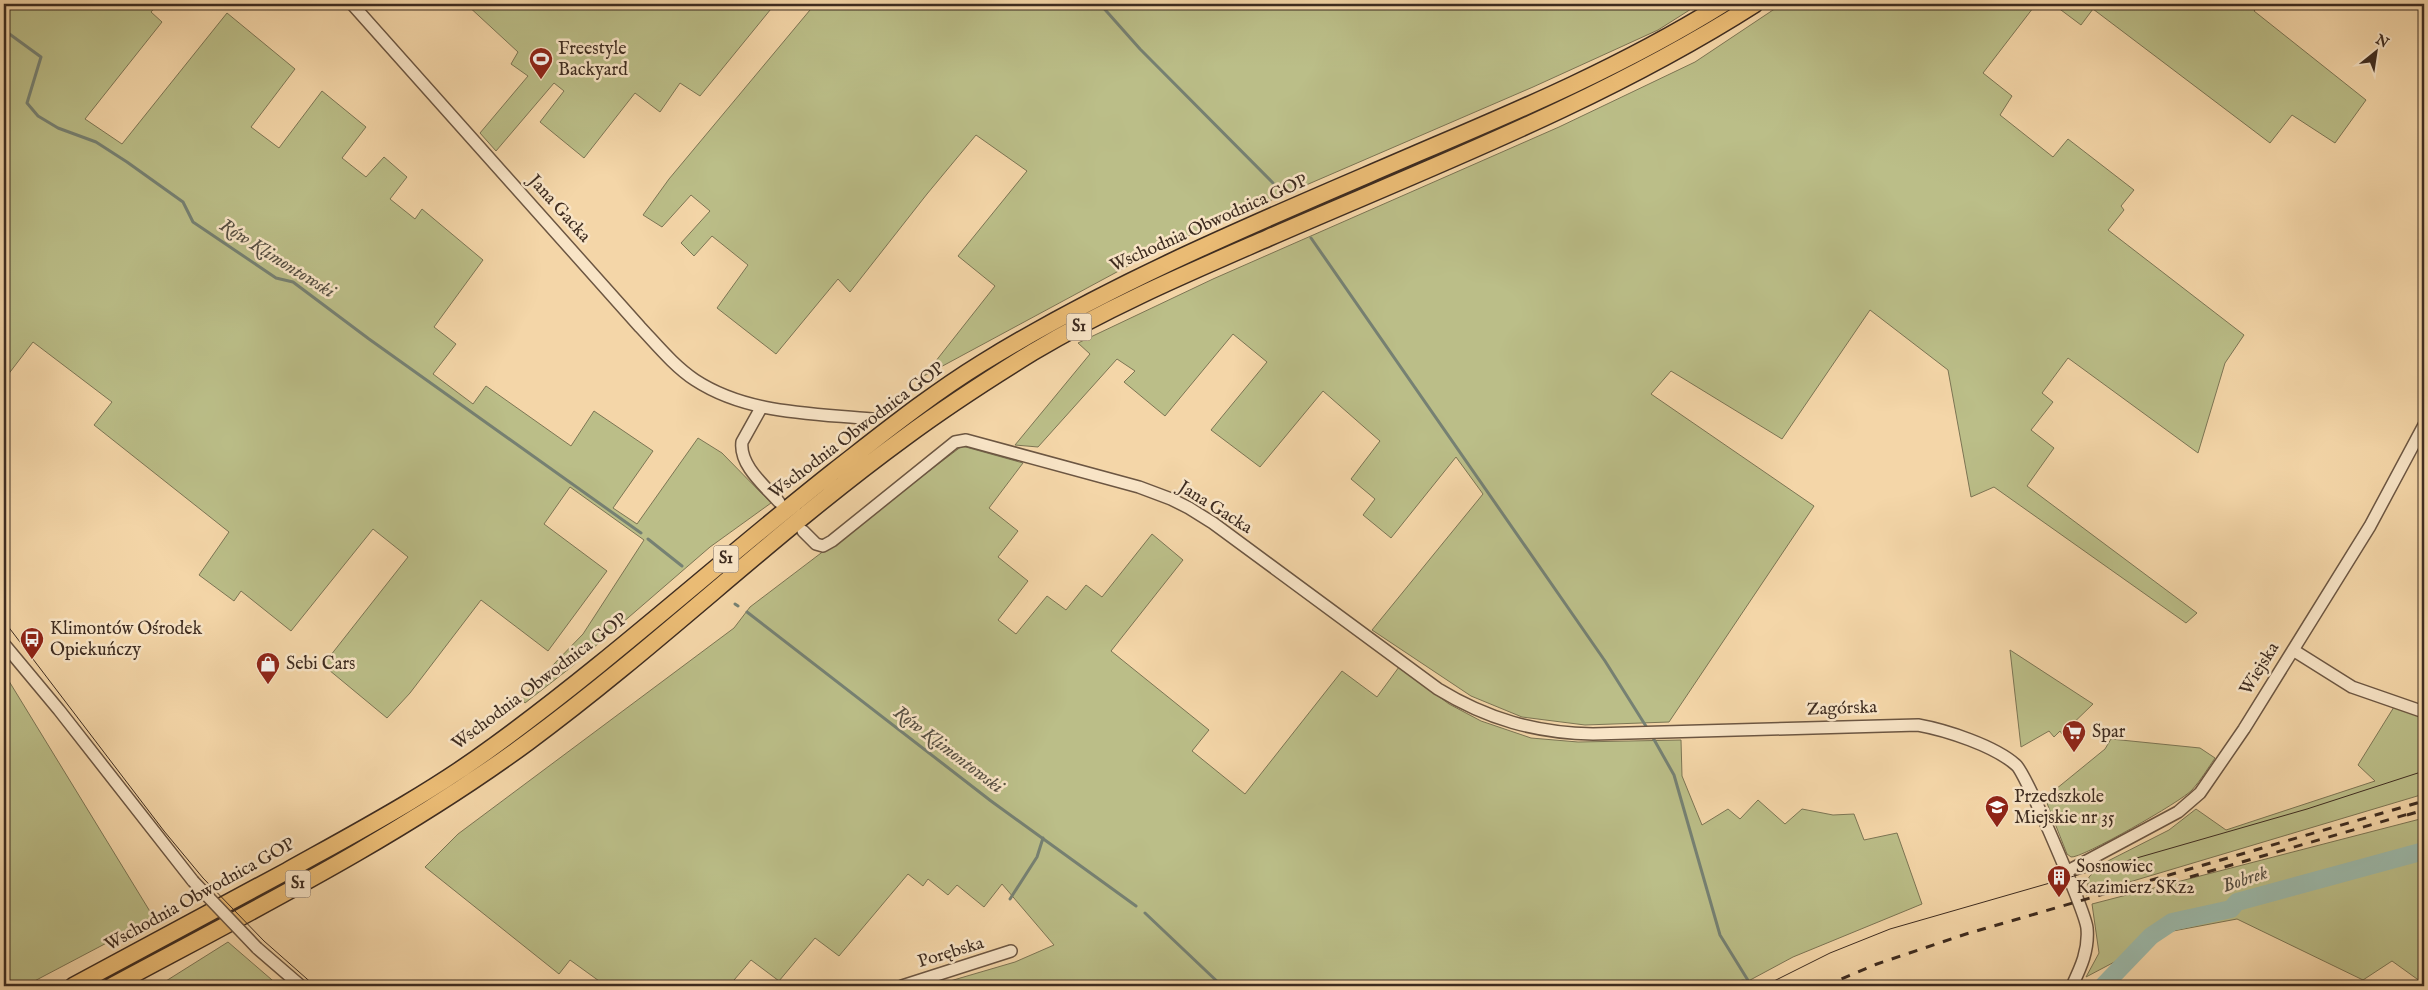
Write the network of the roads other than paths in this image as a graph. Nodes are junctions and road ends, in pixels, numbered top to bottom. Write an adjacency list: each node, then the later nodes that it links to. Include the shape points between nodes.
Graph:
1 (352, 4): 4 (street, Jana Gacka, via 672,361 694,380)
2 (1723, 4): 16 (highway, Wschodnia Obwodnica GOP / S1, via 1612,66 1132,280 1012,345 900,420 568,690 488,750 358,832)
3 (1755, 4): 17 (highway, Wschodnia Obwodnica GOP / S1, via 1686,46 1591,96 1181,276 1039,348 962,397 877,458 573,708 480,776 354,853)
4 (761, 408): 5 (street, Jana Gacka); 7 (street, via 741,448 752,471)
5 (872, 419)
6 (2424, 425): 10 (street, Wiejska, via 2370,526)
7 (779, 502)
8 (803, 531): 12 (street, Jana Gacka, via 816,544 823,546 955,442 961,439 976,442 1171,498 1213,523 1438,689 1484,714)
9 (4, 644): 18 (street, bridge, via 193,881 256,948)
10 (2293, 650): 11 (street, via 2352,687); 13 (street, Wiejska, via 2220,766 2194,799 2154,825)
11 (2424, 712)
12 (1543, 731): 13 (street, Zagórska, via 1578,734 1895,725 1932,728 1959,736 2013,762 2021,770)
13 (2066, 872): 15 (street, Zagórska, via 2086,926 2085,956)
14 (1011, 951): 19 (street, Porębska)
15 (2074, 983)
16 (74, 986)
17 (112, 986)
18 (301, 986)
19 (902, 986)

